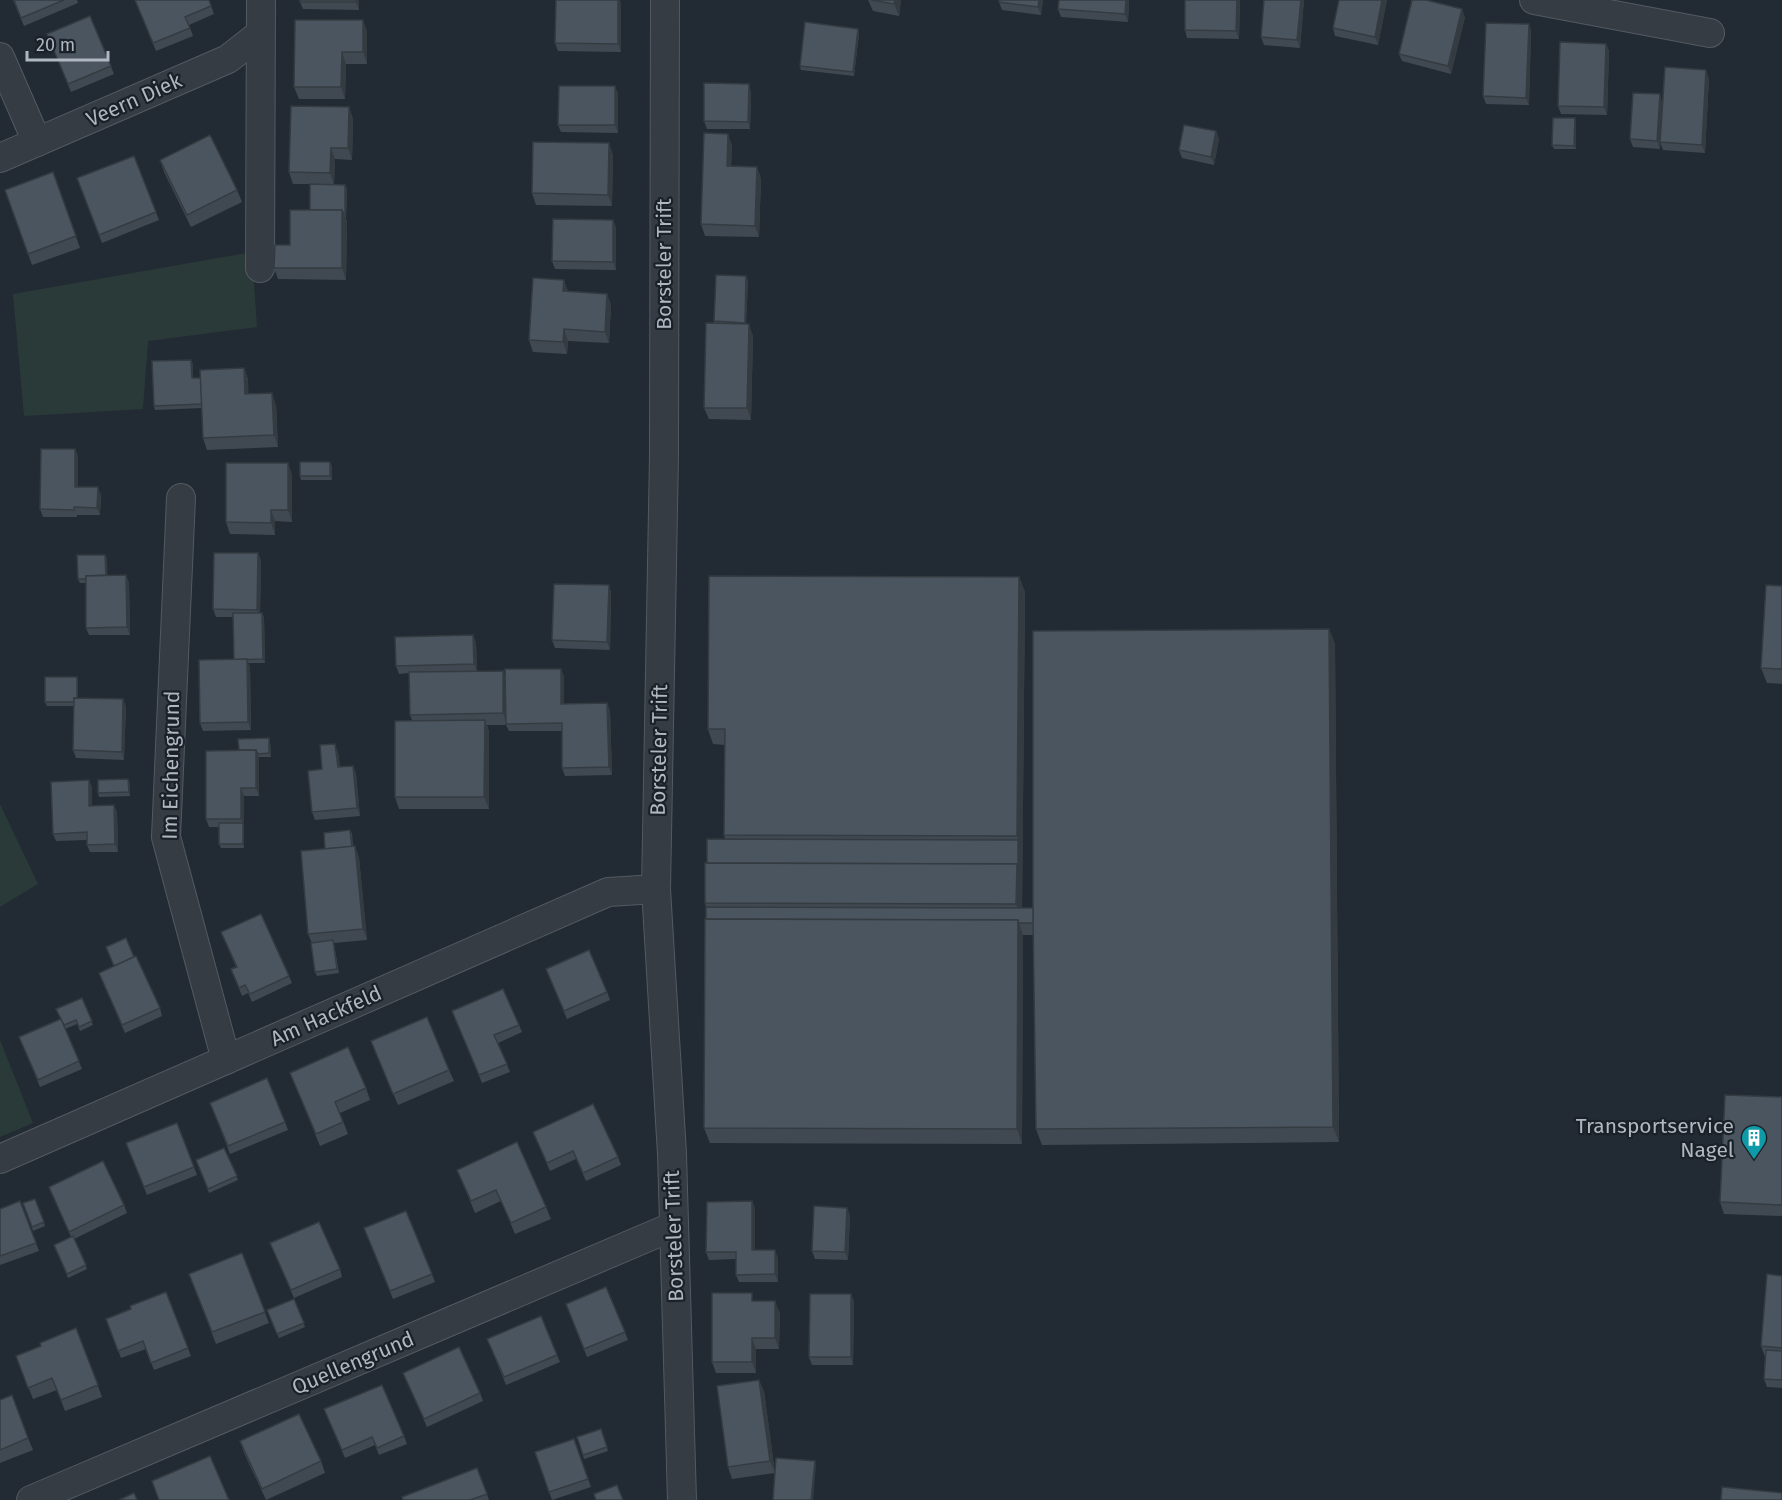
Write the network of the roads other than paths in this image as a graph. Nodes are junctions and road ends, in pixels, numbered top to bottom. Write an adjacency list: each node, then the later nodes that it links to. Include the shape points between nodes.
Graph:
1 (261, 0): 5 (street)
2 (665, 0): 11 (street, Borsteler Trift, via 664,455)
3 (1534, 0): 4 (street)
4 (1710, 33)
5 (260, 34): 7 (street, Veern Diek, via 228,59); 9 (street)
6 (0, 57): 7 (street)
7 (37, 142): 8 (street, Veern Diek)
8 (0, 158)
9 (260, 268)
10 (181, 498): 12 (street, Im Eichengrund, via 166,837)
11 (656, 888): 12 (street, Am Hackfeld, via 608,892); 14 (street, Borsteler Trift)
12 (226, 1060): 13 (street, Am Hackfeld)
13 (0, 1159)
14 (674, 1226): 15 (street, Quellengrund); 16 (street, Borsteler Trift)
15 (31, 1500)
16 (682, 1500)

